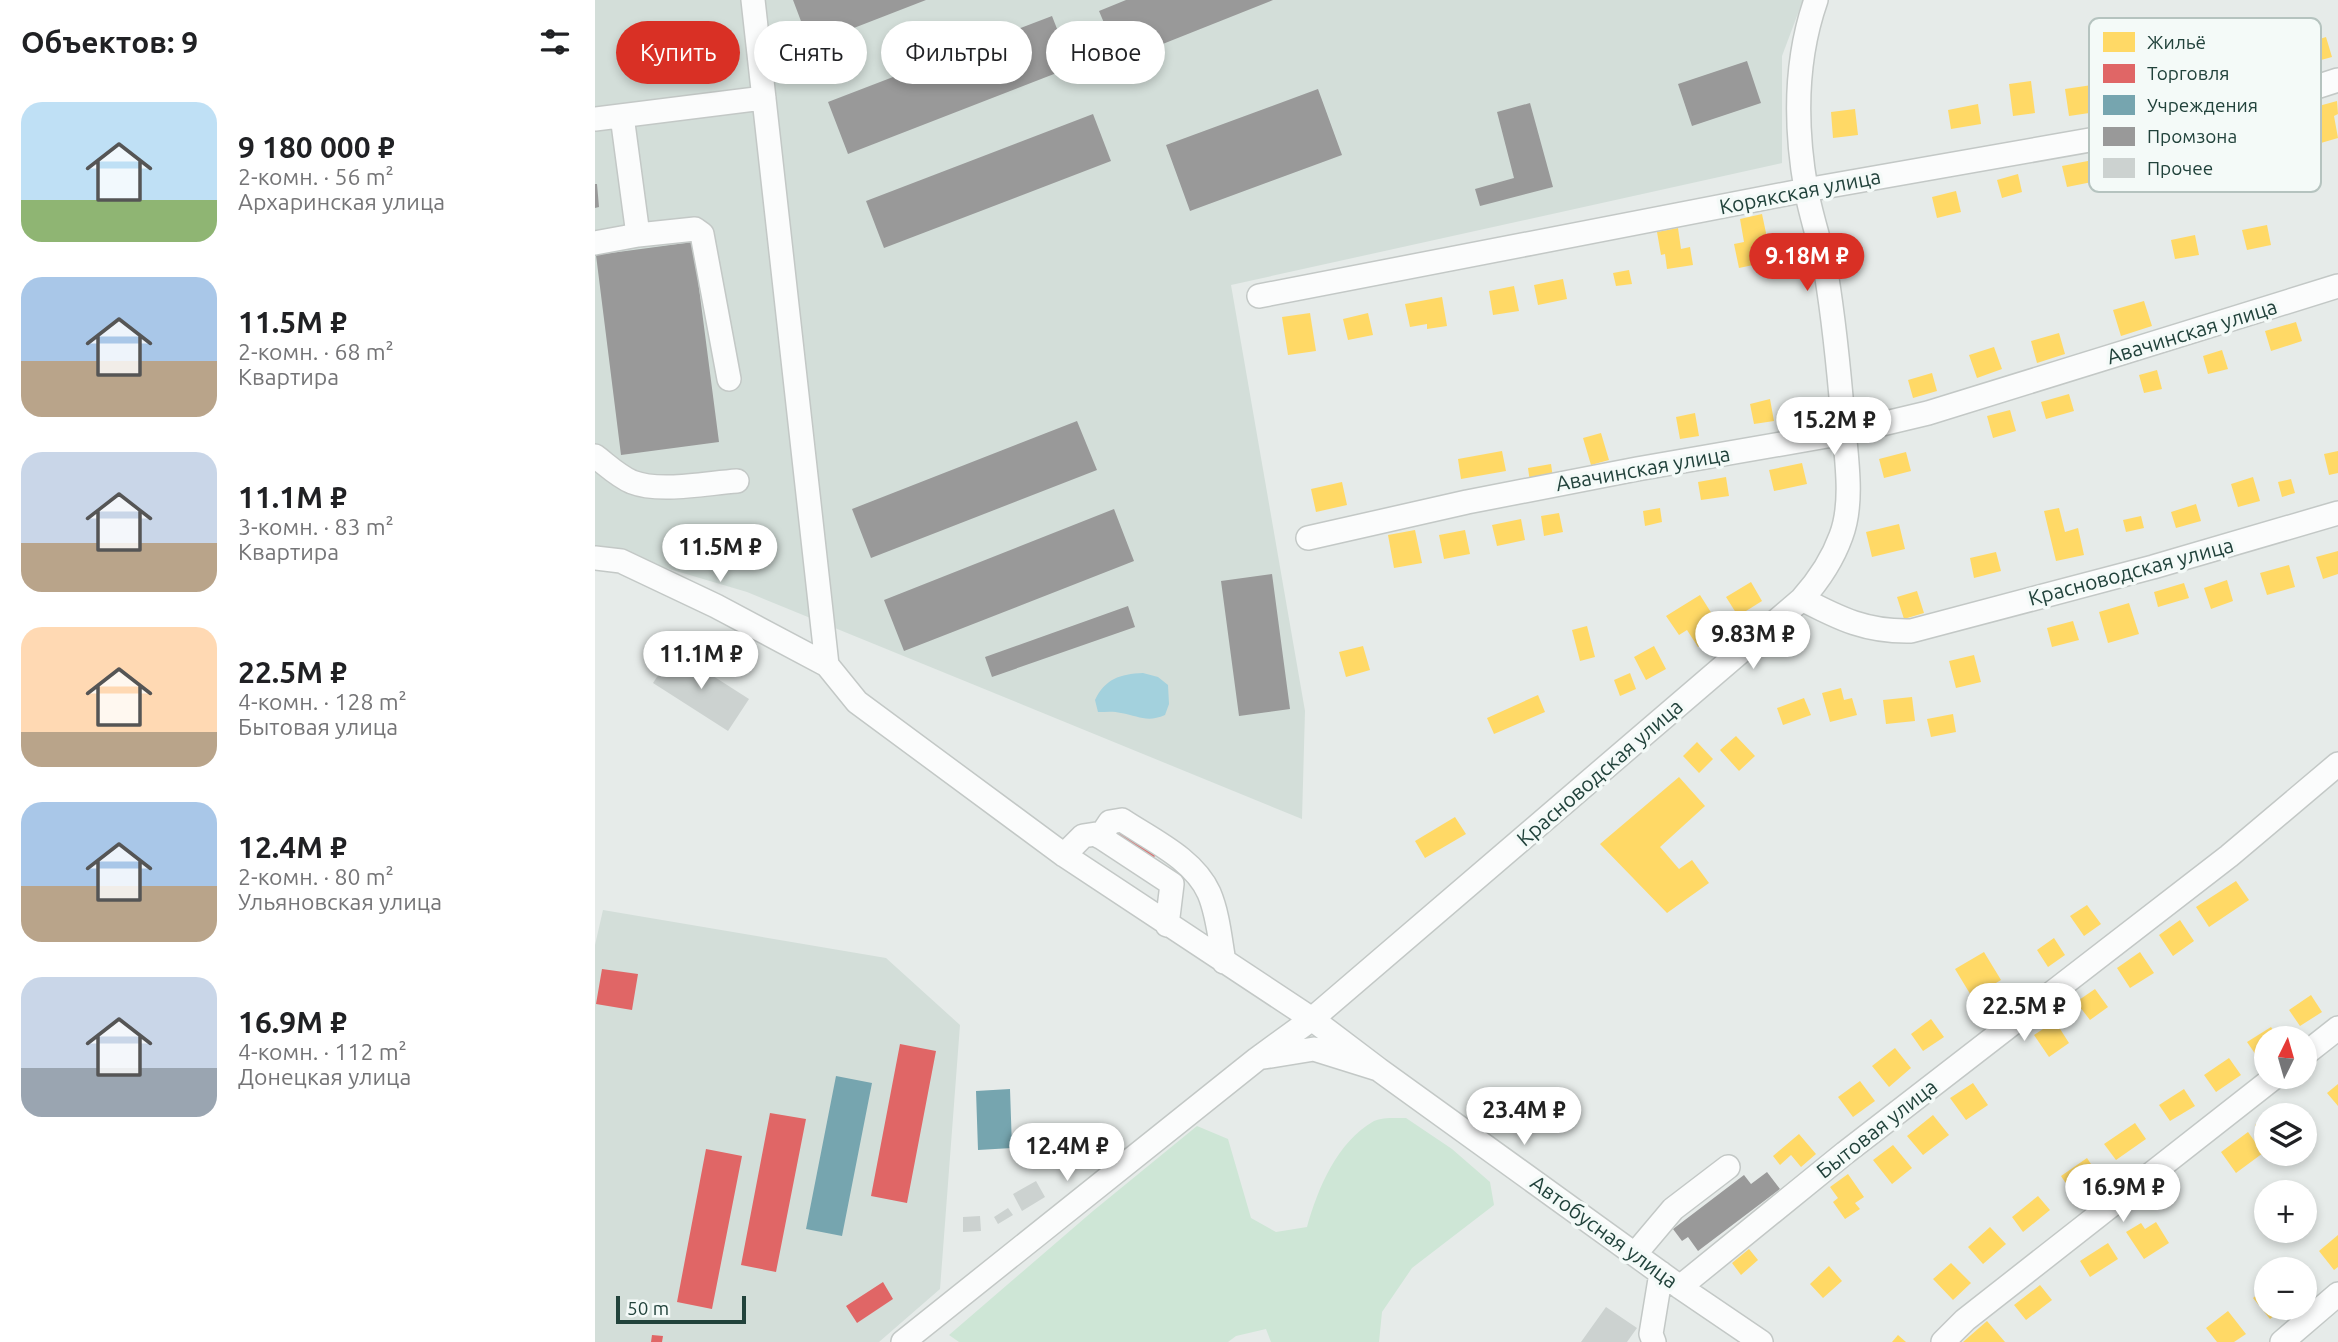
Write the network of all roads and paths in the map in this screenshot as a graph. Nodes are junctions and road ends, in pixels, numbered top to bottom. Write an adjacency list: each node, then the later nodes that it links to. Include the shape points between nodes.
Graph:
1 (753, 0): 5 (street)
2 (1816, 0): 9 (street, via 1799,70)
3 (2338, 80): 4 (street, Корякская улица)
4 (2321, 85)
5 (764, 99): 6 (street); 22 (street)
6 (622, 116): 7 (street); 10 (street)
7 (595, 119)
8 (2089, 140): 9 (street, Корякская улица)
9 (1806, 190): 13 (street, Корякская улица); 15 (street, via 1826,275)
10 (638, 235): 11 (street); 14 (street, via 695,229 702,234)
11 (595, 243)
12 (2338, 286): 15 (street, Авачинская улица, via 1929,413)
13 (1259, 296)
14 (729, 379)
15 (1844, 433): 19 (street, Авачинская улица, via 1545,487); 21 (street, via 1849,483 1842,534 1824,573)
16 (595, 456): 17 (street, via 622,477 643,485)
17 (737, 481)
18 (2338, 513): 21 (street, Красноводская улица, via 1911,631 1866,628)
19 (1308, 538)
20 (595, 558): 22 (street, via 621,561)
21 (1803, 600): 28 (street, Красноводская улица)
22 (827, 665): 25 (street, via 857,702)
23 (2338, 764): 37 (street, Бытовая улица, via 2229,856 1845,1153)
24 (1100, 837): 25 (street, via 1083,836); 26 (street, via 1172,884); 27 (street, via 1111,822 1122,820 1194,870 1215,909)
25 (1064, 855): 26 (street)
26 (1167, 925): 27 (street)
27 (1224, 962): 28 (street)
28 (1312, 1020): 31 (street, Красноводская улица); 32 (street)
29 (2338, 1028): 30 (street)
30 (2317, 1045)
31 (1257, 1059): 32 (street, Автобусная улица, via 1314,1049); 40 (street, Красноводская улица)
32 (1378, 1069): 35 (street, Автобусная улица)
33 (2259, 1089): 42 (street)
34 (1728, 1167): 35 (street, via 1673,1209)
35 (1635, 1254): 36 (street, Автобусная улица)
36 (1661, 1273): 37 (street, Автобусная улица); 39 (street)
37 (1680, 1287): 41 (street, Автобусная улица)
38 (2338, 1294): 43 (street)
39 (1650, 1339)
40 (904, 1342)
41 (1761, 1342)
42 (1943, 1342)
43 (2282, 1342)

